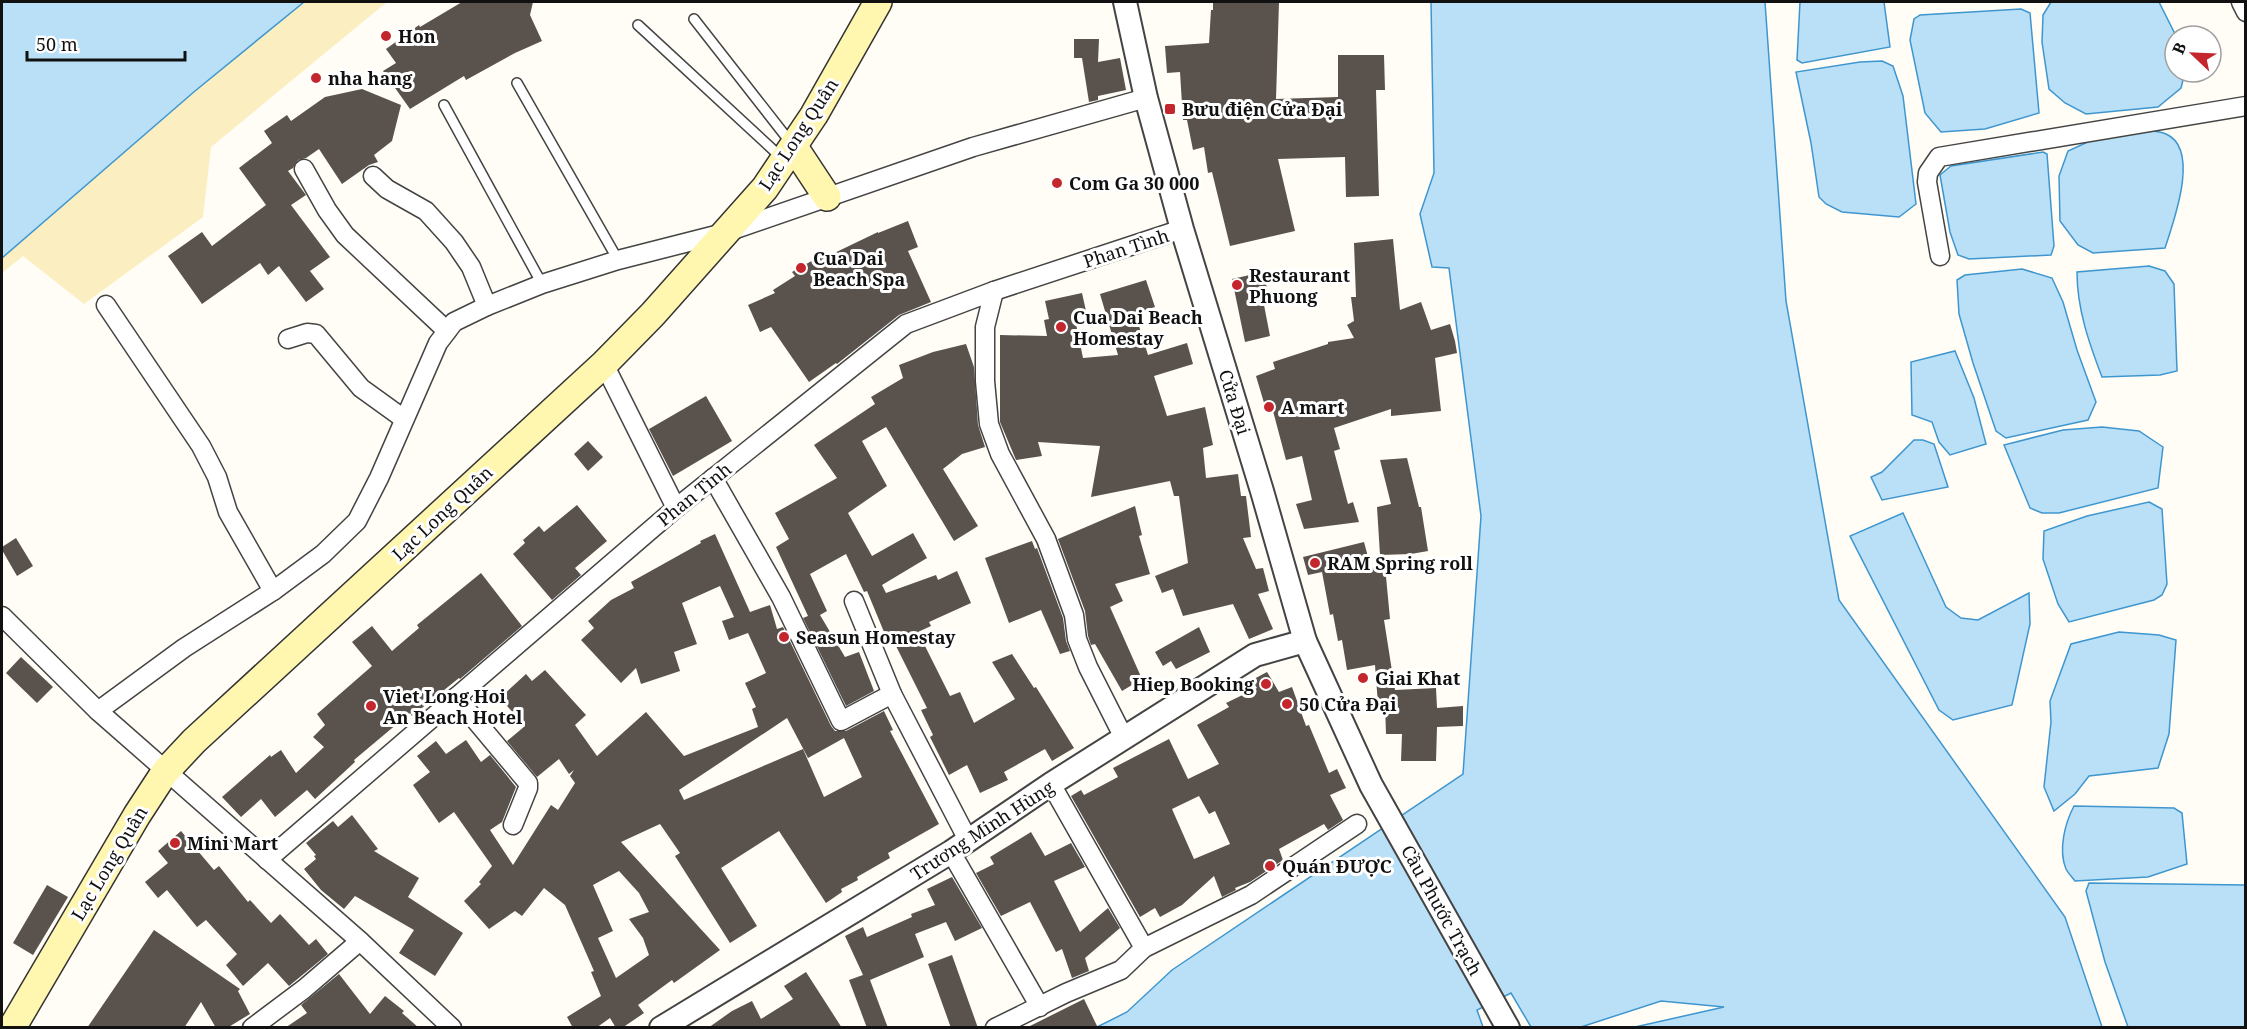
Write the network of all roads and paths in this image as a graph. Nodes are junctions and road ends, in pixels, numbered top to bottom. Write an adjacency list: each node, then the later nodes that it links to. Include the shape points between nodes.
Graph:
1 (879, 2): 11 (main road, Lạc Long Quân)
2 (1125, 2): 8 (street, Cửa Đại)
3 (2241, 2): 4 (street)
4 (2246, 12)
5 (694, 19): 11 (lane)
6 (638, 25): 11 (lane)
7 (517, 83): 18 (lane)
8 (1146, 98): 14 (street, via 973,147); 15 (street, Cửa Đại)
9 (444, 105): 19 (lane)
10 (2246, 106): 17 (street, via 1939,157 1928,172 1928,182)
11 (790, 154): 14 (main road); 16 (main road, Lạc Long Quân)
12 (304, 169): 23 (street, via 345,236)
13 (373, 176): 22 (street, via 387,189 426,211 454,242 471,267)
14 (826, 198): 16 (street)
15 (1182, 230): 20 (street, Phan Tình); 32 (street, Cửa Đại)
16 (724, 233): 18 (street); 25 (main road, Lạc Long Quân)
17 (1940, 256)
18 (618, 260): 19 (street)
19 (542, 284): 22 (street)
20 (994, 291): 27 (street, Phan Tình, via 906,324); 36 (street, via 986,327 989,424 1000,454 1046,539 1074,615 1077,639)
21 (106, 305): 29 (street, via 201,446 217,477 228,512)
22 (487, 306): 23 (street, via 454,322)
23 (447, 331): 26 (street)
24 (288, 339): 26 (street, via 316,334 361,388)
25 (604, 364): 28 (street); 37 (main road, Lạc Long Quân)
26 (404, 419): 29 (street, via 357,521 323,554)
27 (713, 478): 28 (street, Phan Tình); 33 (street, via 781,597 841,721)
28 (676, 508): 34 (street, Phan Tình)
29 (273, 591): 35 (street, via 184,648)
30 (854, 601): 33 (street)
31 (2, 616): 35 (street)
32 (1305, 640): 36 (street, Trương Minh Hùng, via 1255,655); 39 (street, Cửa Đại)
33 (892, 694): 42 (street)
34 (456, 697): 41 (street, via 528,783); 43 (street, Phan Tình)
35 (98, 711): 37 (street)
36 (1124, 738): 38 (street, Trương Minh Hùng)
37 (165, 772): 43 (street); 47 (main road, Lạc Long Quân)
38 (1051, 784): 42 (street, Trương Minh Hùng); 45 (street)
39 (1375, 792): 52 (street, Cầu Phước Trạch)
40 (1357, 824): 45 (street, via 1251,895)
41 (513, 825)
42 (959, 846): 46 (street); 50 (street, Trương Minh Hùng)
43 (267, 860): 44 (street)
44 (360, 941): 48 (street); 49 (street)
45 (1144, 948): 46 (street, via 1121,970)
46 (1040, 1007): 51 (street)
47 (12, 1028)
48 (252, 1028)
49 (452, 1028)
50 (661, 1028)
51 (995, 1028)
52 (1508, 1028)

